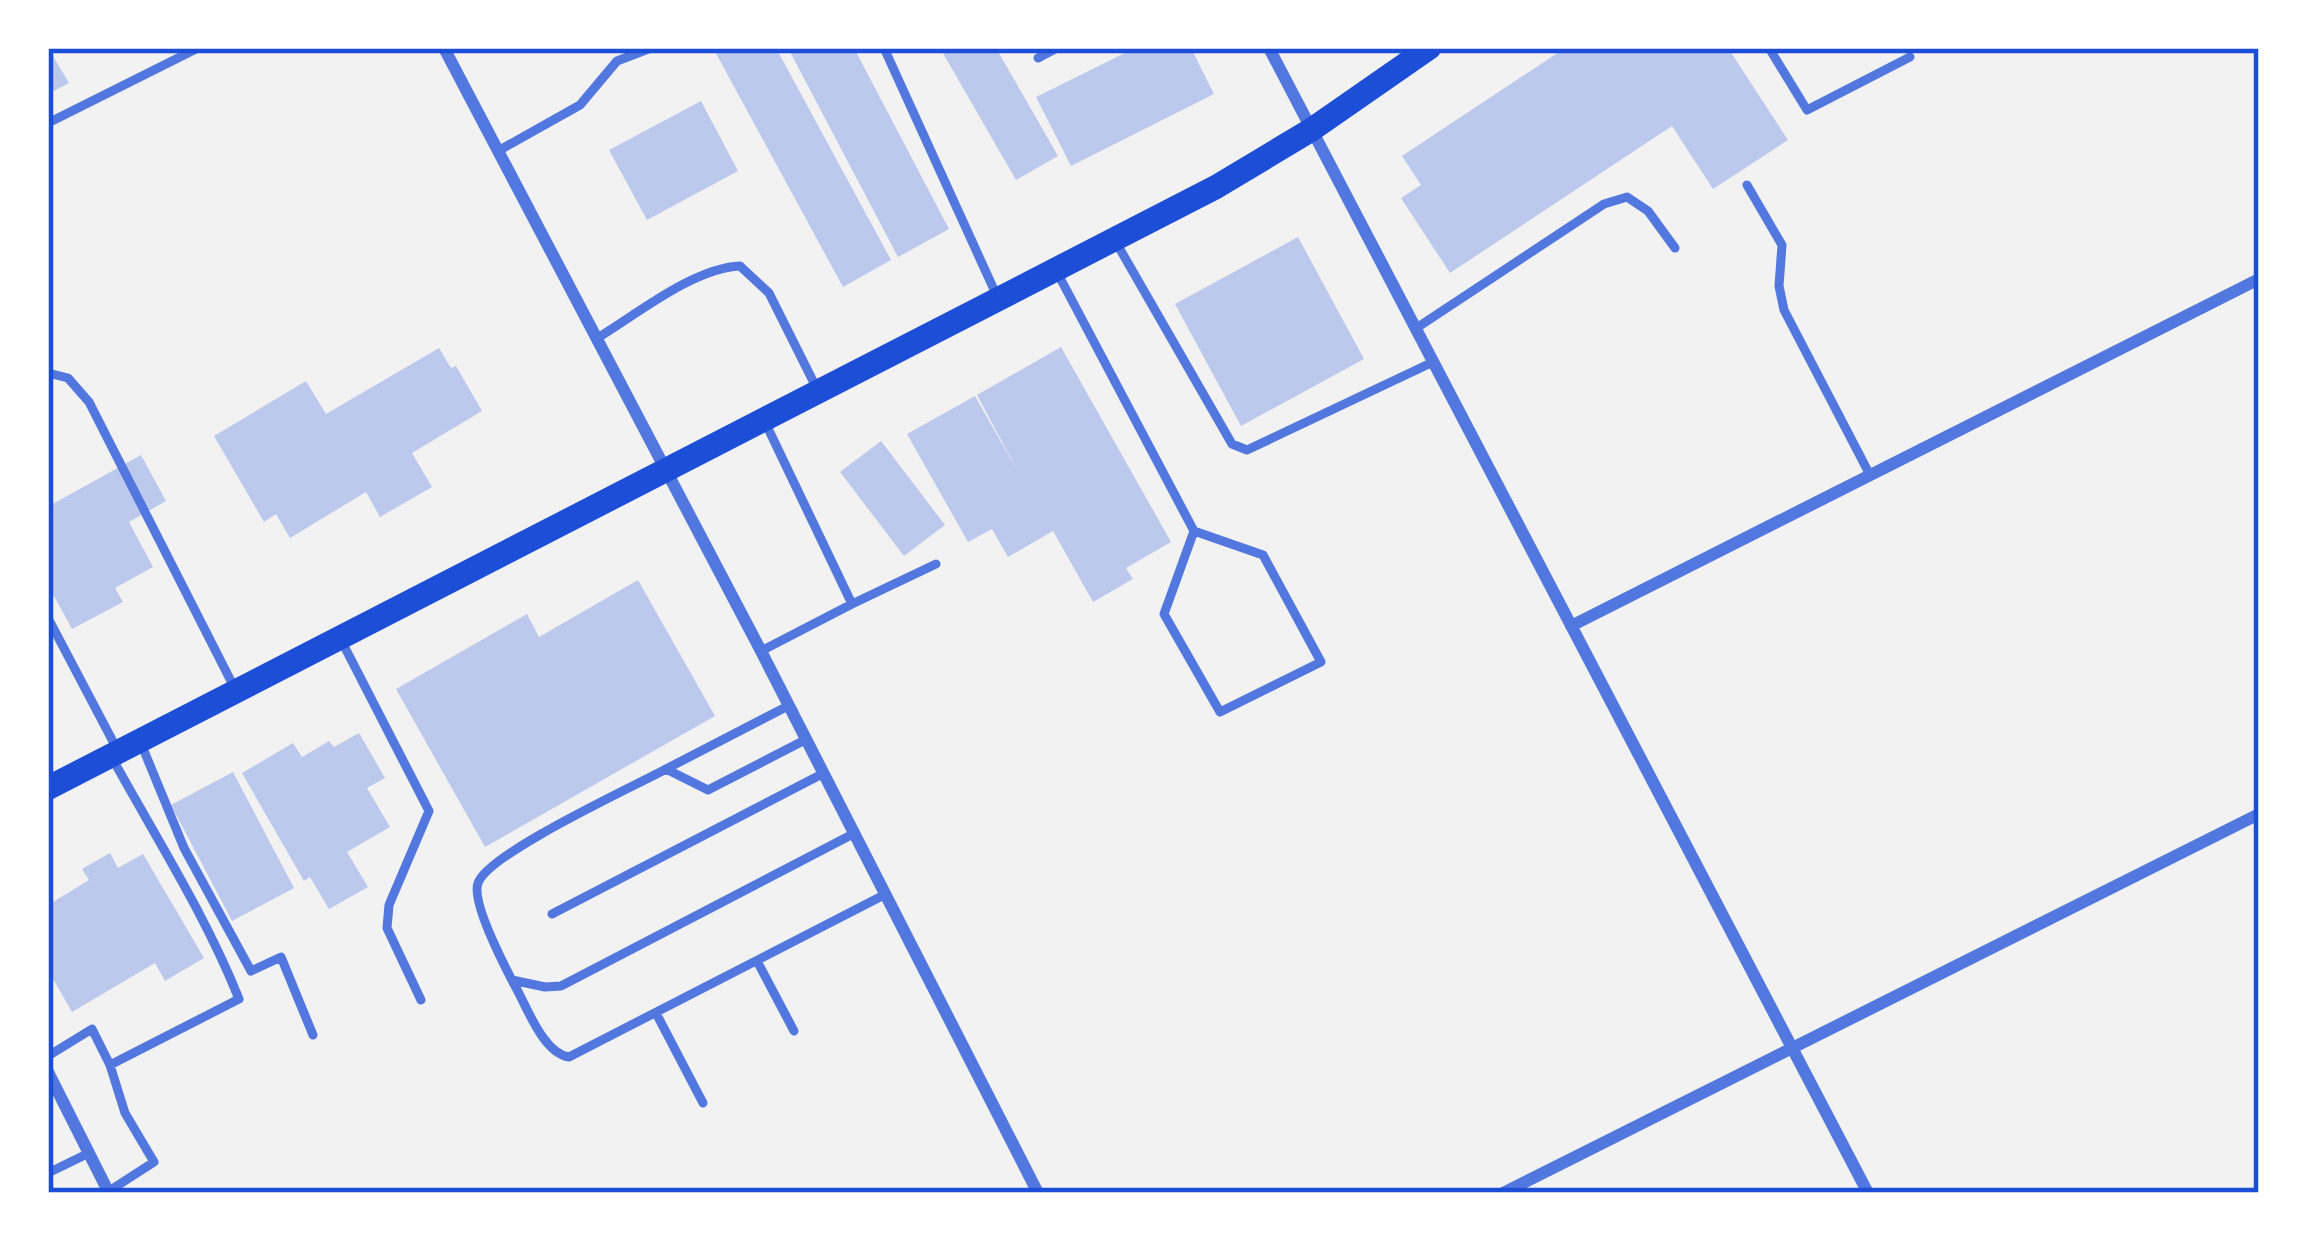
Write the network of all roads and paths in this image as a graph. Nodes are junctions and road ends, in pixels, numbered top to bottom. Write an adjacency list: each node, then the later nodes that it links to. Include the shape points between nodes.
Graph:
1 (198, 48): 11 (lane)
2 (444, 48): 13 (street)
3 (651, 48): 13 (lane, via 617,62 580,105)
4 (884, 48): 19 (lane)
5 (1057, 48): 10 (lane)
6 (1269, 48): 12 (street)
7 (1429, 48): 12 (main road)
8 (1769, 48): 9 (lane, via 1807,110)
9 (1910, 57)
10 (1038, 58)
11 (48, 123)
12 (1312, 130): 15 (main road); 20 (street)
13 (498, 151): 21 (street)
14 (1747, 185): 27 (lane, via 1782,245 1784,310)
15 (1115, 239): 17 (main road); 22 (lane, via 1232,444 1247,450)
16 (1676, 248): 20 (lane, via 1627,197 1604,204)
17 (1056, 269): 19 (main road); 28 (lane)
18 (2259, 279): 27 (street)
19 (998, 299): 24 (main road)
20 (1415, 328): 22 (street)
21 (596, 340): 24 (lane, via 696,278 740,266 769,293); 26 (street)
22 (1433, 362): 32 (street)
23 (48, 373): 35 (lane, via 68,378 88,402)
24 (818, 392): 25 (main road)
25 (764, 420): 26 (main road); 30 (lane)
26 (665, 470): 33 (main road); 34 (street)
27 (1870, 475): 32 (street)
28 (1194, 530): 28 (lane, via 1164,614 1220,712 1322,662 1263,555)
29 (936, 564): 30 (lane)
30 (852, 604): 34 (lane)
31 (48, 617): 38 (lane)
32 (1571, 626): 52 (street)
33 (340, 638): 35 (main road); 48 (lane, via 429,811 387,928)
34 (761, 651): 36 (street)
35 (236, 692): 38 (main road)
36 (788, 706): 37 (street); 39 (lane)
37 (805, 740): 39 (lane, via 708,790); 40 (street)
38 (123, 750): 41 (main road); 51 (lane, via 251,971 281,957); 54 (lane, via 239,999)
39 (666, 770): 47 (lane, via 486,871 477,901)
40 (822, 774): 43 (street); 45 (lane)
41 (48, 788)
42 (2259, 814): 52 (street)
43 (853, 834): 44 (street); 47 (lane, via 561,986)
44 (884, 895): 46 (lane); 60 (street)
45 (552, 914)
46 (757, 961): 49 (lane); 50 (lane)
47 (511, 979): 49 (lane, via 559,1055 575,1055)
48 (421, 1000)
49 (656, 1013): 56 (lane)
50 (794, 1031)
51 (313, 1035)
52 (1792, 1048): 61 (street); 62 (street)
53 (48, 1056): 54 (lane, via 92,1030)
54 (110, 1065): 59 (lane, via 125,1114 154,1162)
55 (48, 1072): 57 (street)
56 (703, 1103)
57 (89, 1153): 58 (lane); 59 (street)
58 (48, 1173)
59 (109, 1192)
60 (1038, 1193)
61 (1503, 1193)
62 (1868, 1193)

